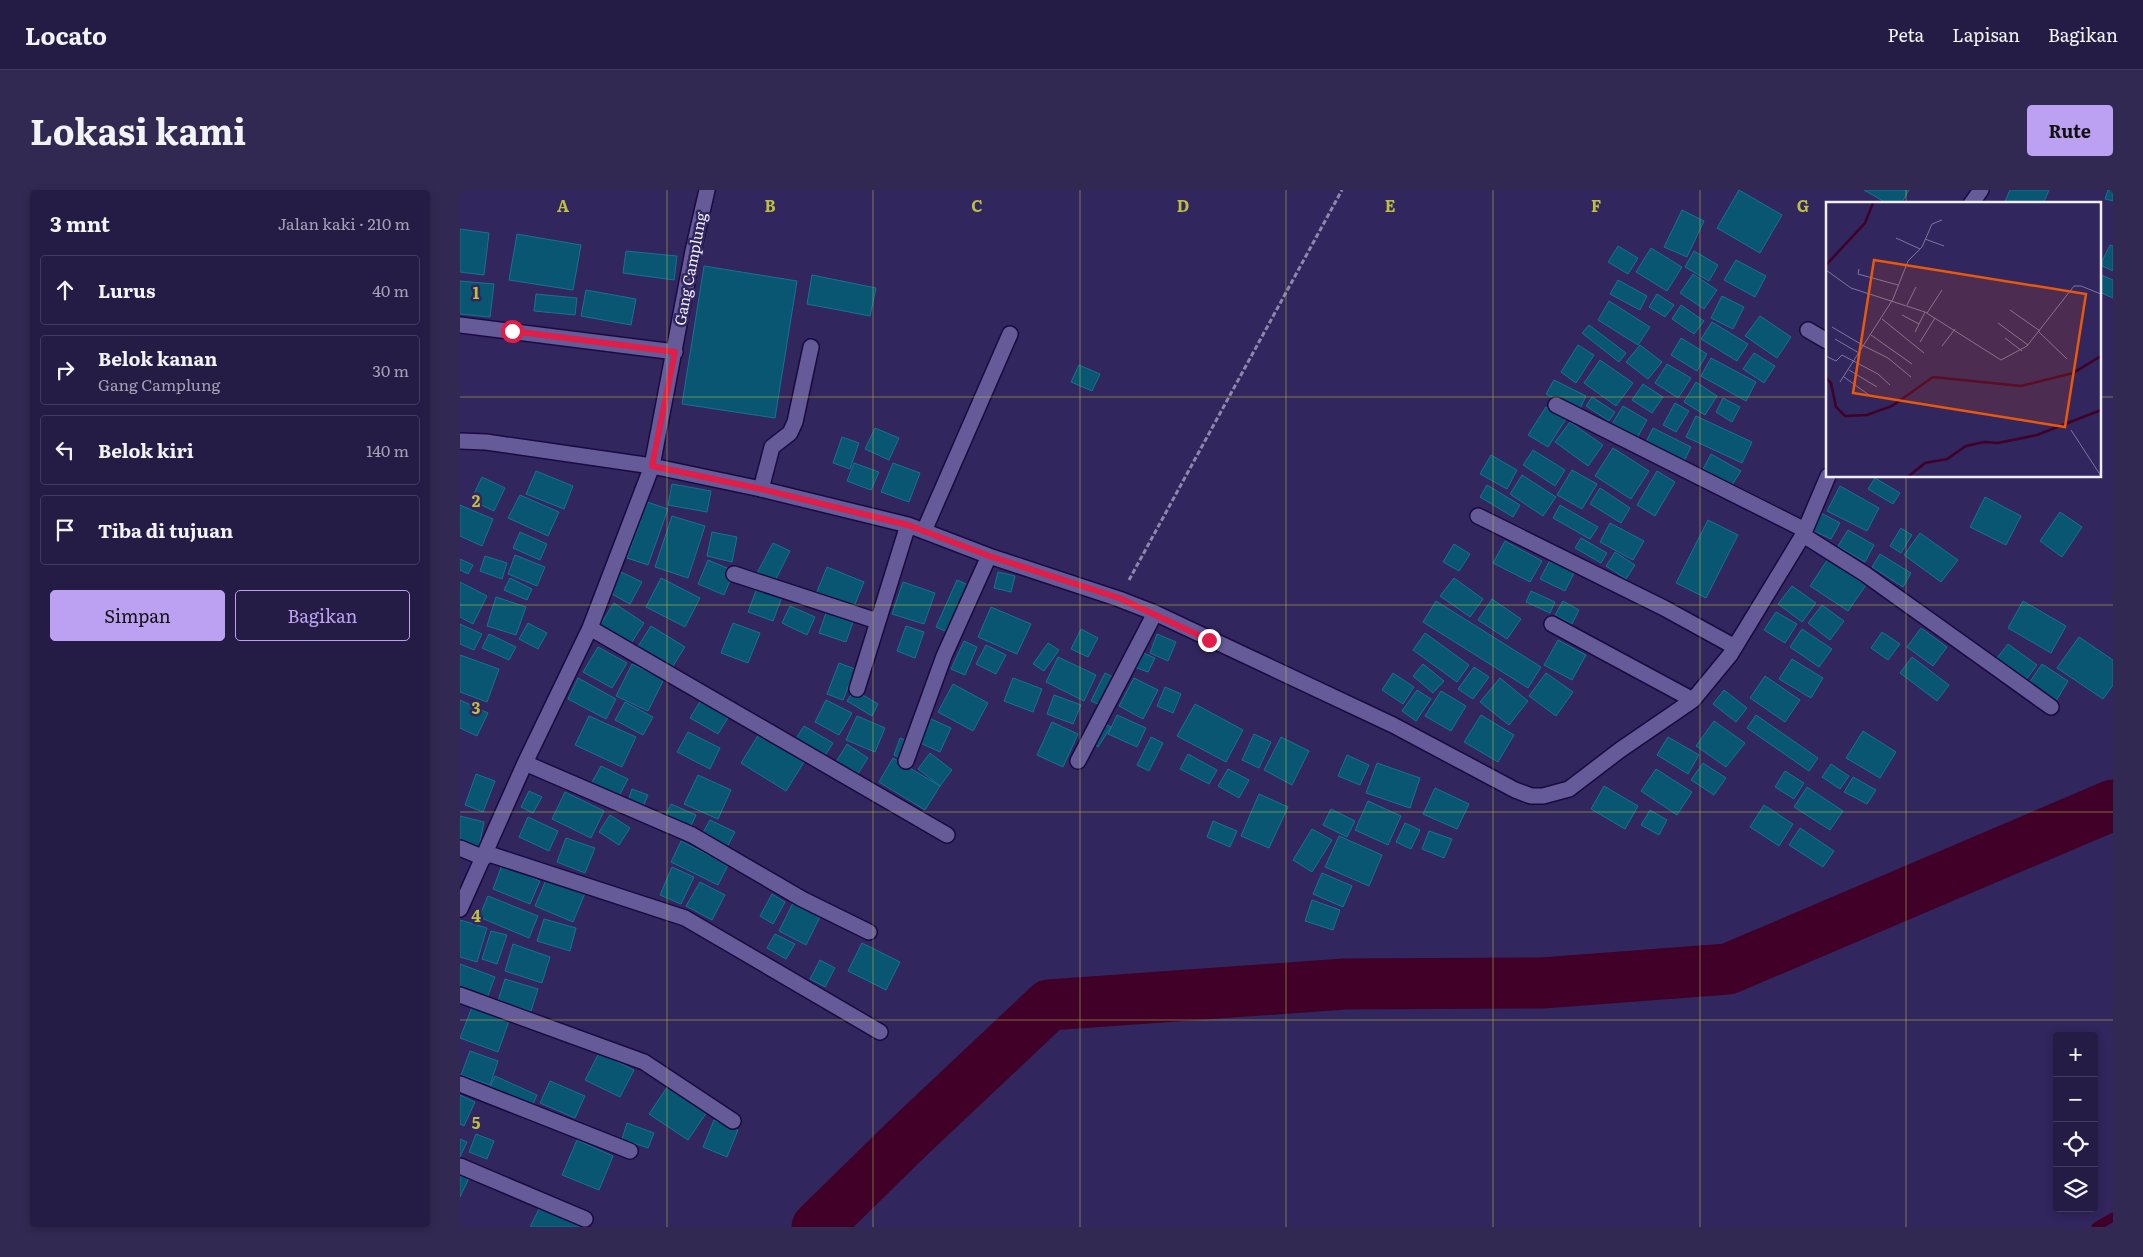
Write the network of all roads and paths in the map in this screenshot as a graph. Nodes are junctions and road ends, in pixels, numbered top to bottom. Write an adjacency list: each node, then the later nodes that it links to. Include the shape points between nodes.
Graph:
1 (707, 190): 10 (street, Gang Camplung)
2 (1342, 190): 22 (path)
3 (1981, 190): 4 (street)
4 (1972, 202)
5 (460, 325): 10 (street)
6 (1808, 330): 8 (street)
7 (1010, 334): 18 (street)
8 (1826, 340)
9 (811, 347): 15 (street, via 795,422 790,433 772,447)
10 (675, 352): 13 (street, Gang Camplung)
11 (1556, 405): 19 (street)
12 (460, 441): 13 (street)
13 (652, 466): 15 (street); 26 (street, Gang Camplung)
14 (1827, 478): 19 (street)
15 (761, 489): 17 (street)
16 (1478, 516): 27 (street, via 1664,608)
17 (908, 525): 18 (street); 24 (street)
18 (924, 531): 20 (street)
19 (1804, 532): 27 (street); 30 (street)
20 (989, 556): 22 (street); 31 (street, via 944,656)
21 (734, 574): 24 (street)
22 (1119, 598): 23 (street)
23 (1155, 613): 29 (street, via 1393,725 1531,796 1569,790); 32 (street)
24 (877, 621): 28 (street)
25 (1552, 624): 29 (street)
26 (590, 628): 33 (street, Gang Camplung); 34 (street)
27 (1735, 647): 29 (street)
28 (857, 689)
29 (1693, 700)
30 (2051, 707)
31 (906, 761)
32 (1078, 761)
33 (525, 763): 36 (street, Gang Camplung); 38 (street, via 692,835 802,899)
34 (948, 835)
35 (460, 848): 36 (street)
36 (485, 856): 37 (street, Gang Camplung); 40 (street, via 685,918)
37 (460, 908)
38 (869, 932)
39 (460, 995): 42 (street, via 644,1062)
40 (880, 1032)
41 (460, 1084): 43 (street)
42 (733, 1120)
43 (630, 1150)
44 (460, 1166): 45 (street)
45 (585, 1219)

